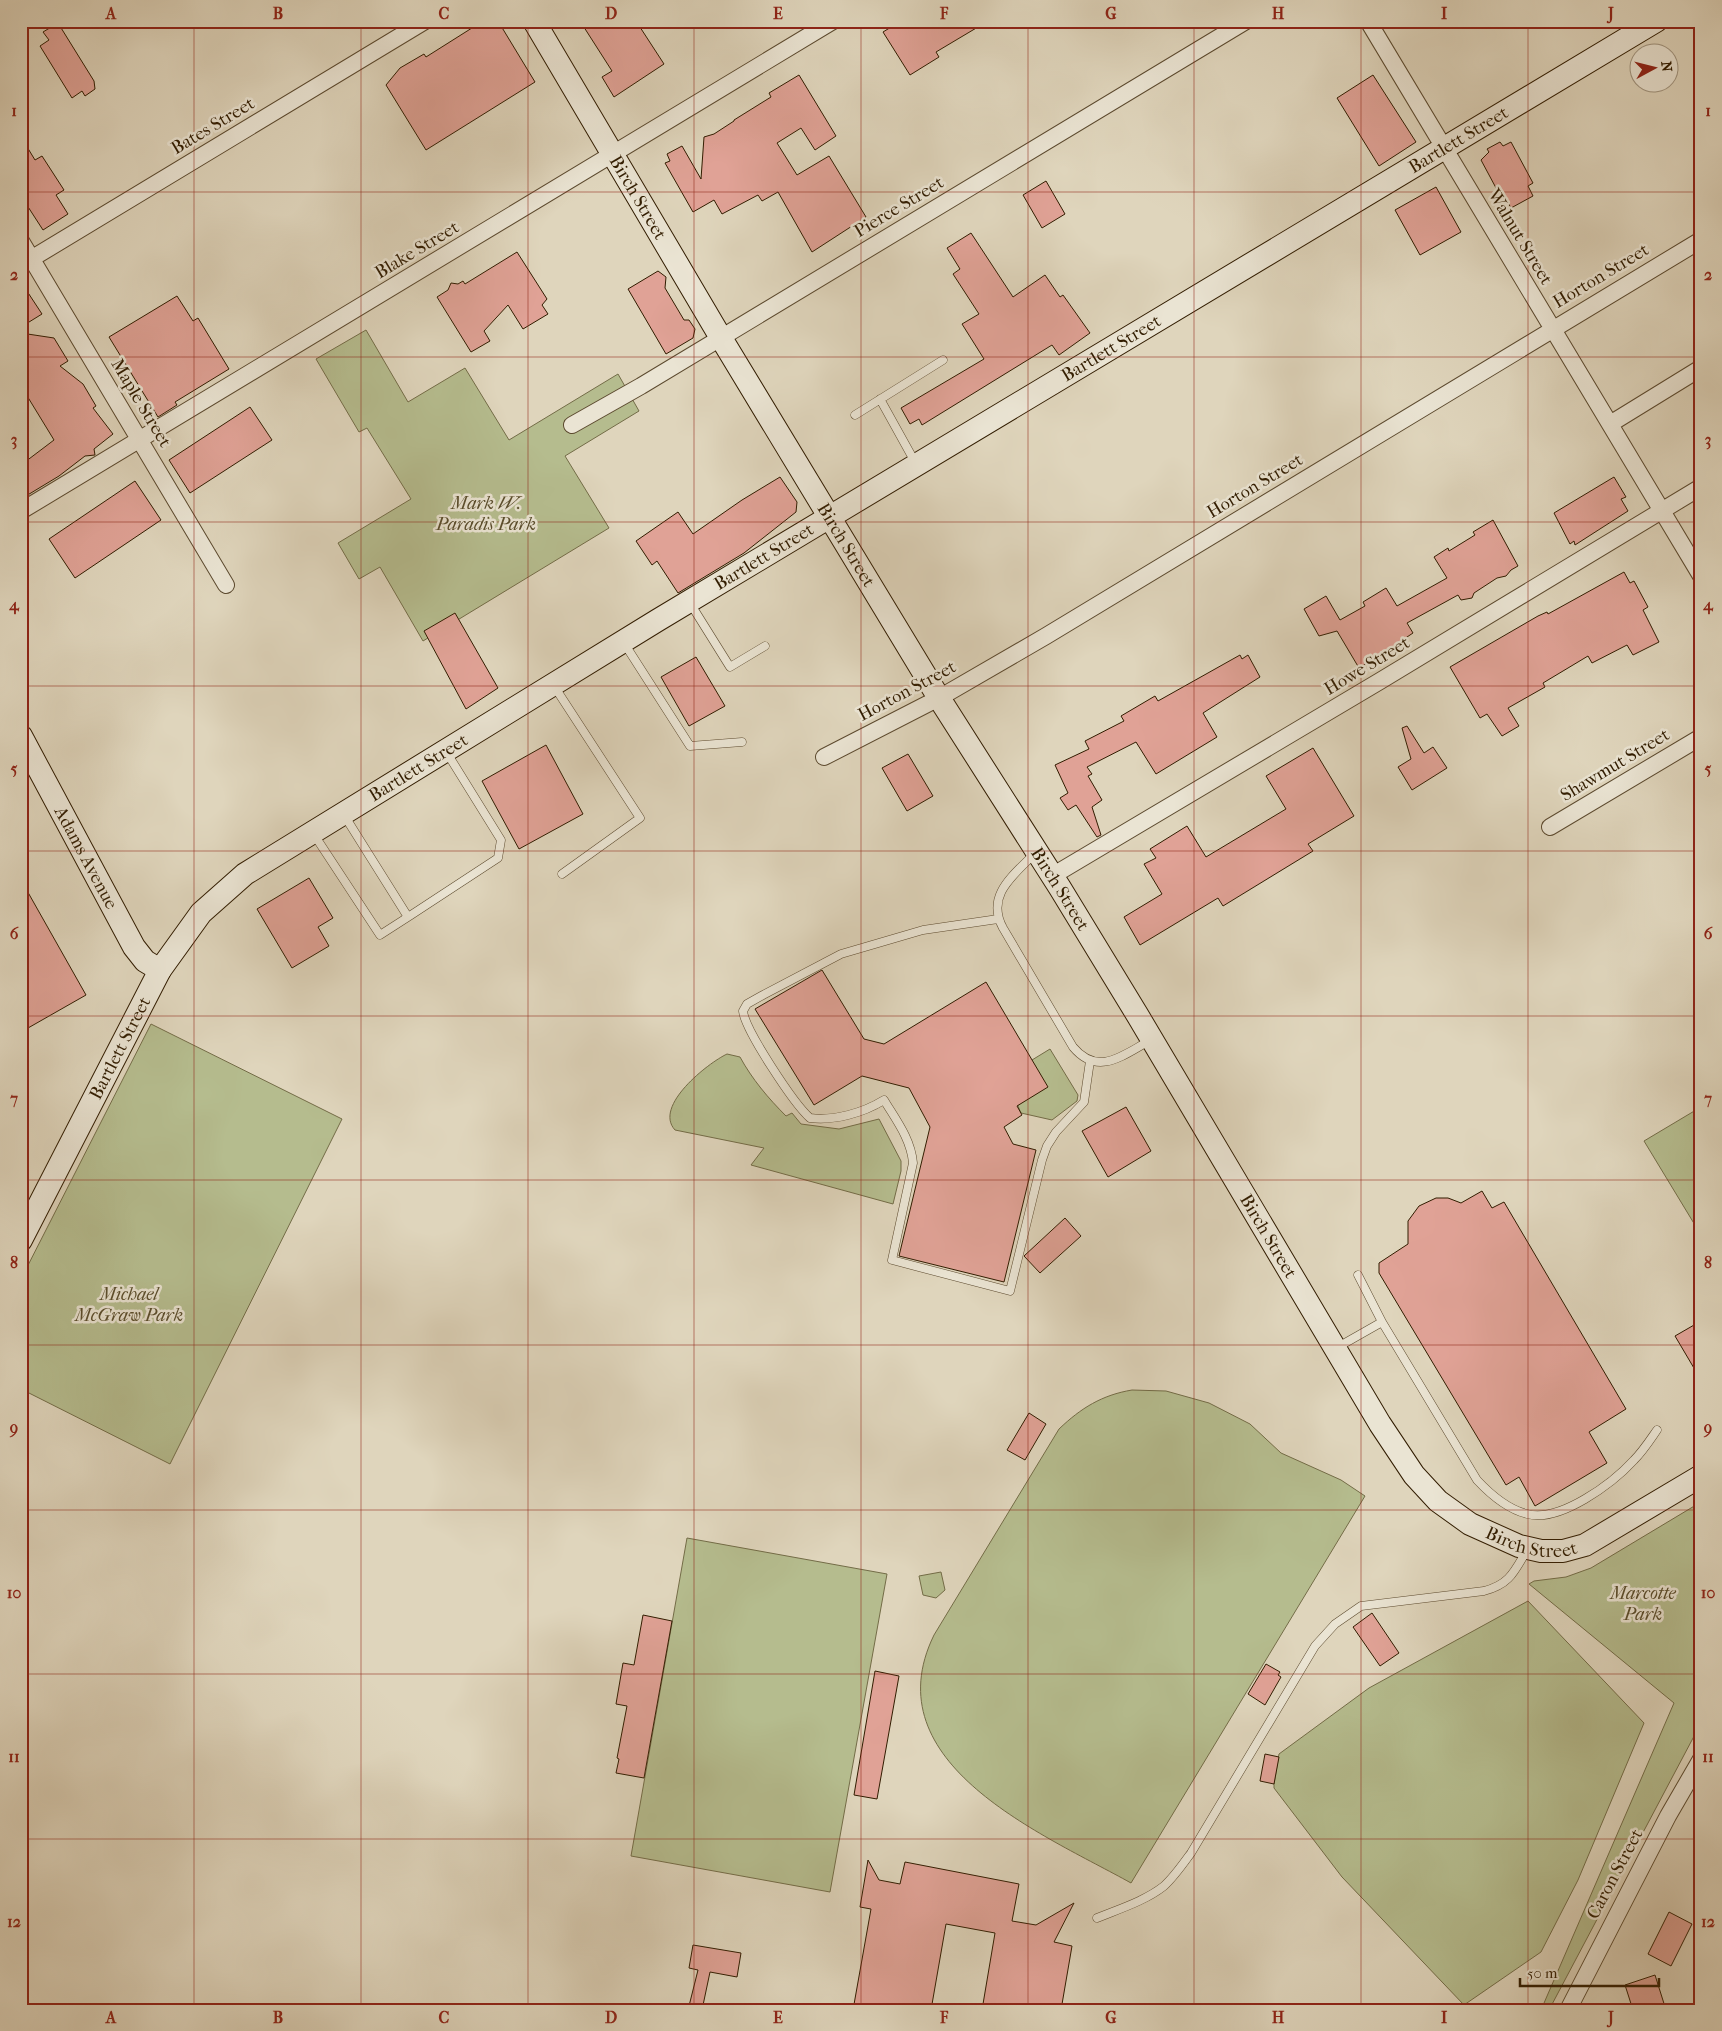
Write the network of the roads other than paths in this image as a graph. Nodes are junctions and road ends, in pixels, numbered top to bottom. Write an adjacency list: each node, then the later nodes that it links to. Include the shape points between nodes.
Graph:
1 (425, 21): 11 (street, Bates Street)
2 (534, 21): 8 (street, Birch Street)
3 (832, 21): 8 (street, Blake Street)
4 (1246, 21): 13 (street, Pierce Street)
5 (1368, 21): 7 (street, Walnut Street)
6 (1656, 21): 7 (street, Bartlett Street)
7 (1444, 149): 12 (street, Walnut Street); 21 (street, Bartlett Street)
8 (614, 155): 13 (street, Birch Street); 20 (street, Blake Street)
9 (1701, 240): 12 (street, Horton Street)
10 (21, 241): 11 (street, Maple Street)
11 (27, 261): 20 (street, Maple Street)
12 (1552, 329): 18 (street, Walnut Street); 32 (street, Horton Street)
13 (721, 338): 19 (street, Pierce Street); 25 (street, Birch Street)
14 (943, 360): 16 (lane)
15 (1701, 368): 18 (street)
16 (880, 399): 17 (lane); 21 (lane)
17 (855, 415)
18 (1610, 424): 23 (street, Walnut Street)
19 (572, 425)
20 (140, 440): 24 (street, Blake Street); 27 (street, Maple Street)
21 (918, 466): 25 (street, Bartlett Street)
22 (1701, 486): 23 (street, Howe Street)
23 (1661, 510): 26 (street, Walnut Street); 43 (street, Howe Street)
24 (22, 511)
25 (831, 518): 28 (street, Bartlett Street); 32 (street, Birch Street)
26 (1701, 576)
27 (226, 585)
28 (689, 602): 29 (street, Bartlett Street); 30 (lane, via 730,667)
29 (622, 642): 31 (street, Bartlett Street); 35 (lane, via 690,746)
30 (765, 646)
31 (553, 684): 36 (street, Bartlett Street); 42 (lane, via 640,818)
32 (939, 698): 37 (street, Horton Street); 41 (street, Birch Street)
33 (21, 736): 46 (street, Adams Avenue, via 134,947 145,961)
34 (1701, 737): 39 (street, Shawmut Street)
35 (742, 742)
36 (446, 750): 38 (street, Bartlett Street); 44 (lane, via 501,840 498,858)
37 (824, 757)
38 (343, 813): 40 (street, Bartlett Street); 44 (lane)
39 (1550, 827)
40 (312, 831): 44 (lane, via 380,935); 46 (street, Bartlett Street, via 245,874 201,913)
41 (1037, 852): 43 (street, Birch Street); 45 (lane, via 1003,888 996,907)
42 (562, 874)
43 (1052, 876): 47 (street, Birch Street)
44 (408, 917)
45 (998, 918): 48 (lane, via 1073,1048); 48 (lane, via 923,930 841,954 763,995 743,1011 748,1026 795,1101 810,1118 860,1112 884,1100 907,1139 913,1163 892,1260 1010,1291 1042,1160 1056,1132 1084,1102)
46 (160, 970): 49 (street, Bartlett Street)
47 (1152, 1040): 48 (lane, via 1110,1061); 52 (street, Birch Street)
48 (1090, 1061)
49 (21, 1240)
50 (1358, 1275): 51 (lane)
51 (1382, 1322): 52 (lane); 53 (lane, via 1477,1480 1491,1494 1529,1515 1569,1508 1603,1487 1634,1460)
52 (1336, 1348): 55 (street, Birch Street, via 1398,1453 1432,1494 1470,1524)
53 (1657, 1430)
54 (1701, 1476): 55 (street, Birch Street, via 1585,1545 1563,1551 1541,1552)
55 (1528, 1548): 57 (lane, via 1510,1579 1498,1587 1360,1606 1341,1619 1315,1646 1192,1853 1164,1886)
56 (1701, 1759): 58 (street, Caron Street)
57 (1097, 1918)
58 (1568, 2010)

